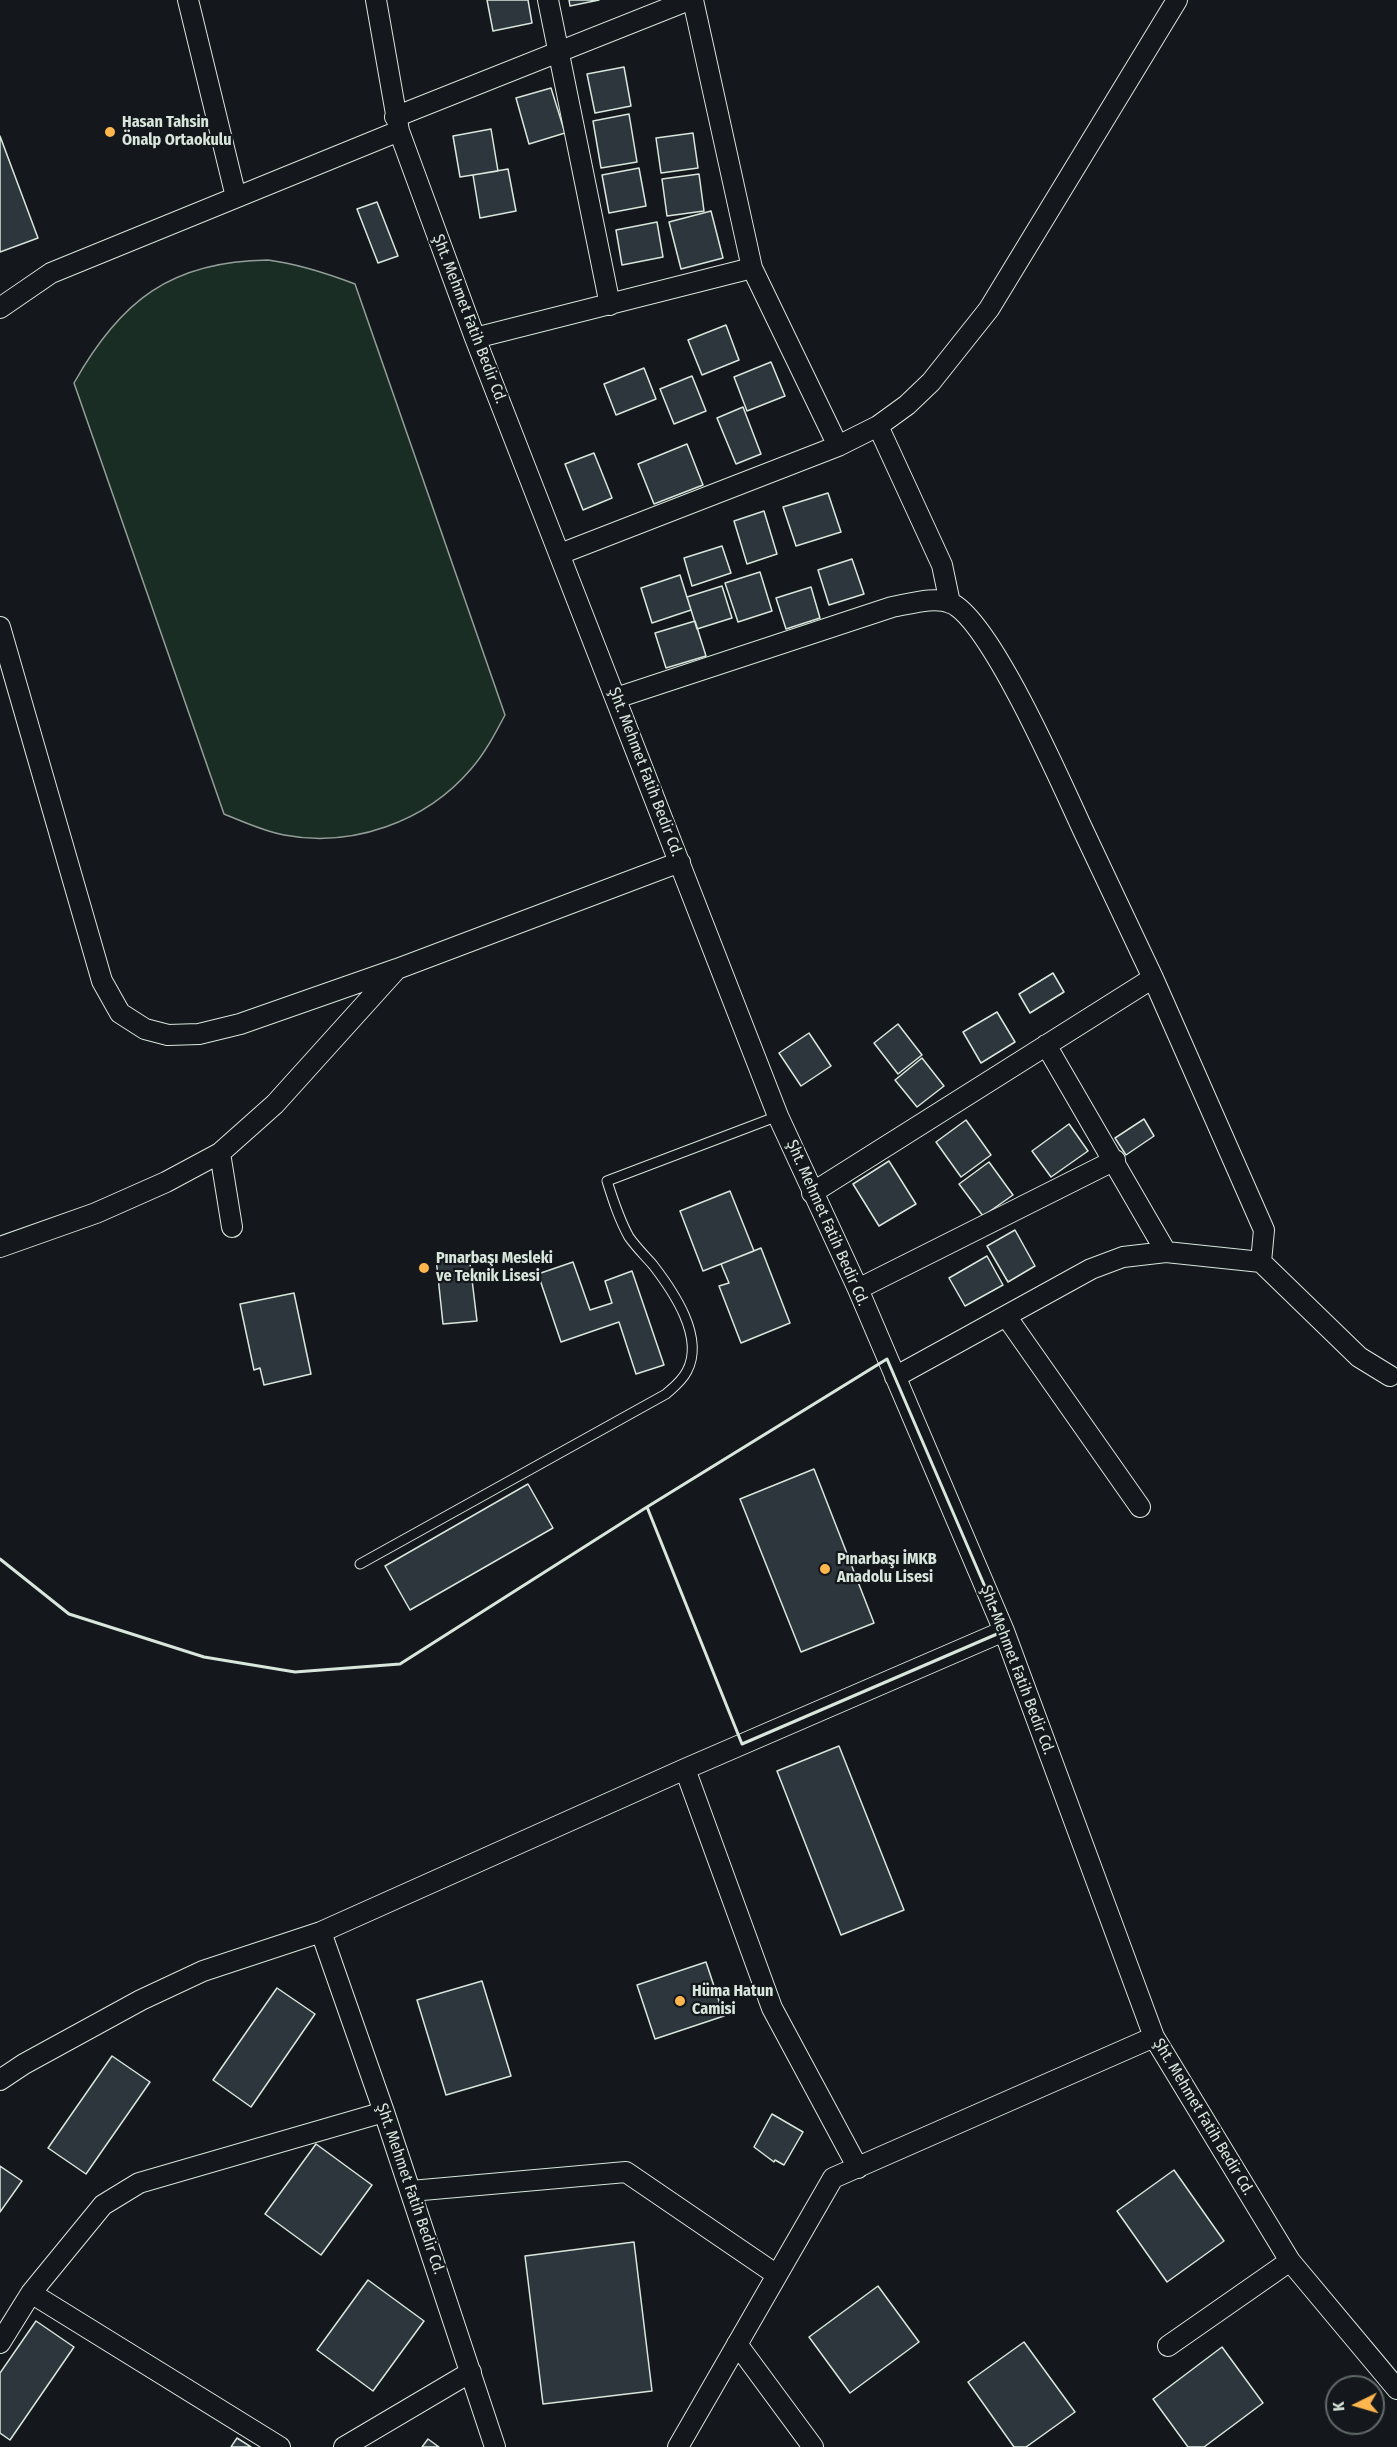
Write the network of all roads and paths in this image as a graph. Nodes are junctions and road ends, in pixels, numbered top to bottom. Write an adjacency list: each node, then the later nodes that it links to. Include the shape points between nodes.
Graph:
1 (189, 0): 8 (street)
2 (376, 0): 7 (street, Şht. Mehmet Fatih Bedir Cd.)
3 (548, 0): 6 (street)
4 (691, 0): 6 (street); 9 (street)
5 (1177, 0): 13 (street, via 989,309 931,382)
6 (559, 52): 7 (street); 10 (street)
7 (397, 124): 8 (street); 12 (street, Şht. Mehmet Fatih Bedir Cd.)
8 (236, 197): 11 (street, via 51,273)
9 (752, 268): 10 (street); 14 (street)
10 (610, 305): 12 (street)
11 (0, 308)
12 (475, 338): 15 (street, Şht. Mehmet Fatih Bedir Cd.)
13 (878, 426): 14 (street); 16 (street, via 942,565)
14 (838, 446): 15 (street)
15 (560, 554): 18 (street, Şht. Mehmet Fatih Bedir Cd.)
16 (950, 603): 18 (street, via 928,601 892,607); 21 (street, via 978,630 1016,690)
17 (0, 627): 20 (street, via 102,981 120,1013 145,1029 168,1035 199,1034 240,1024)
18 (616, 698): 19 (street, Şht. Mehmet Fatih Bedir Cd.)
19 (680, 862): 20 (street); 23 (street, Şht. Mehmet Fatih Bedir Cd.)
20 (397, 969): 24 (street, via 275,1104)
21 (1153, 978): 22 (street); 30 (street, via 1264,1230)
22 (1046, 1045): 25 (street); 26 (street)
23 (778, 1116): 26 (street, Şht. Mehmet Fatih Bedir Cd.); 36 (lane, via 607,1181 618,1216 631,1239 673,1293 685,1318 691,1358 680,1381 666,1395)
24 (220, 1153): 27 (street); 28 (street, via 96,1213)
25 (1115, 1160): 29 (street); 31 (street)
26 (812, 1192): 31 (street, Şht. Mehmet Fatih Bedir Cd.)
27 (232, 1227)
28 (0, 1247)
29 (1166, 1252): 30 (street); 32 (street, via 1123,1257 1091,1269)
30 (1261, 1262): 34 (street, via 1359,1357)
31 (858, 1290): 33 (street, Şht. Mehmet Fatih Bedir Cd.)
32 (1006, 1316): 33 (street); 35 (street)
33 (895, 1377): 37 (street, Şht. Mehmet Fatih Bedir Cd.)
34 (1390, 1377)
35 (1140, 1508)
36 (360, 1564)
37 (1004, 1630): 38 (street); 40 (street, Şht. Mehmet Fatih Bedir Cd.)
38 (685, 1768): 39 (street); 43 (street, via 772,2008)
39 (321, 1932): 41 (street, via 203,1971 141,2000); 42 (street, Şht. Mehmet Fatih Bedir Cd.)
40 (1154, 2037): 43 (street); 45 (street, Şht. Mehmet Fatih Bedir Cd.)
41 (0, 2080)
42 (384, 2112): 44 (street, Şht. Mehmet Fatih Bedir Cd.); 47 (street, via 139,2183 103,2205)
43 (858, 2168): 46 (street, via 833,2178)
44 (411, 2192): 46 (street, via 626,2172); 51 (street, Şht. Mehmet Fatih Bedir Cd.)
45 (1290, 2261): 50 (street); 52 (street, Şht. Mehmet Fatih Bedir Cd.)
46 (777, 2276): 49 (street)
47 (31, 2293): 48 (street); 53 (street)
48 (0, 2343)
49 (737, 2344): 56 (street); 57 (street)
50 (1168, 2346)
51 (471, 2372): 54 (street); 55 (street, Şht. Mehmet Fatih Bedir Cd.)
52 (1397, 2389)
53 (280, 2447)
54 (344, 2447)
55 (495, 2447)
56 (678, 2447)
57 (813, 2447)

